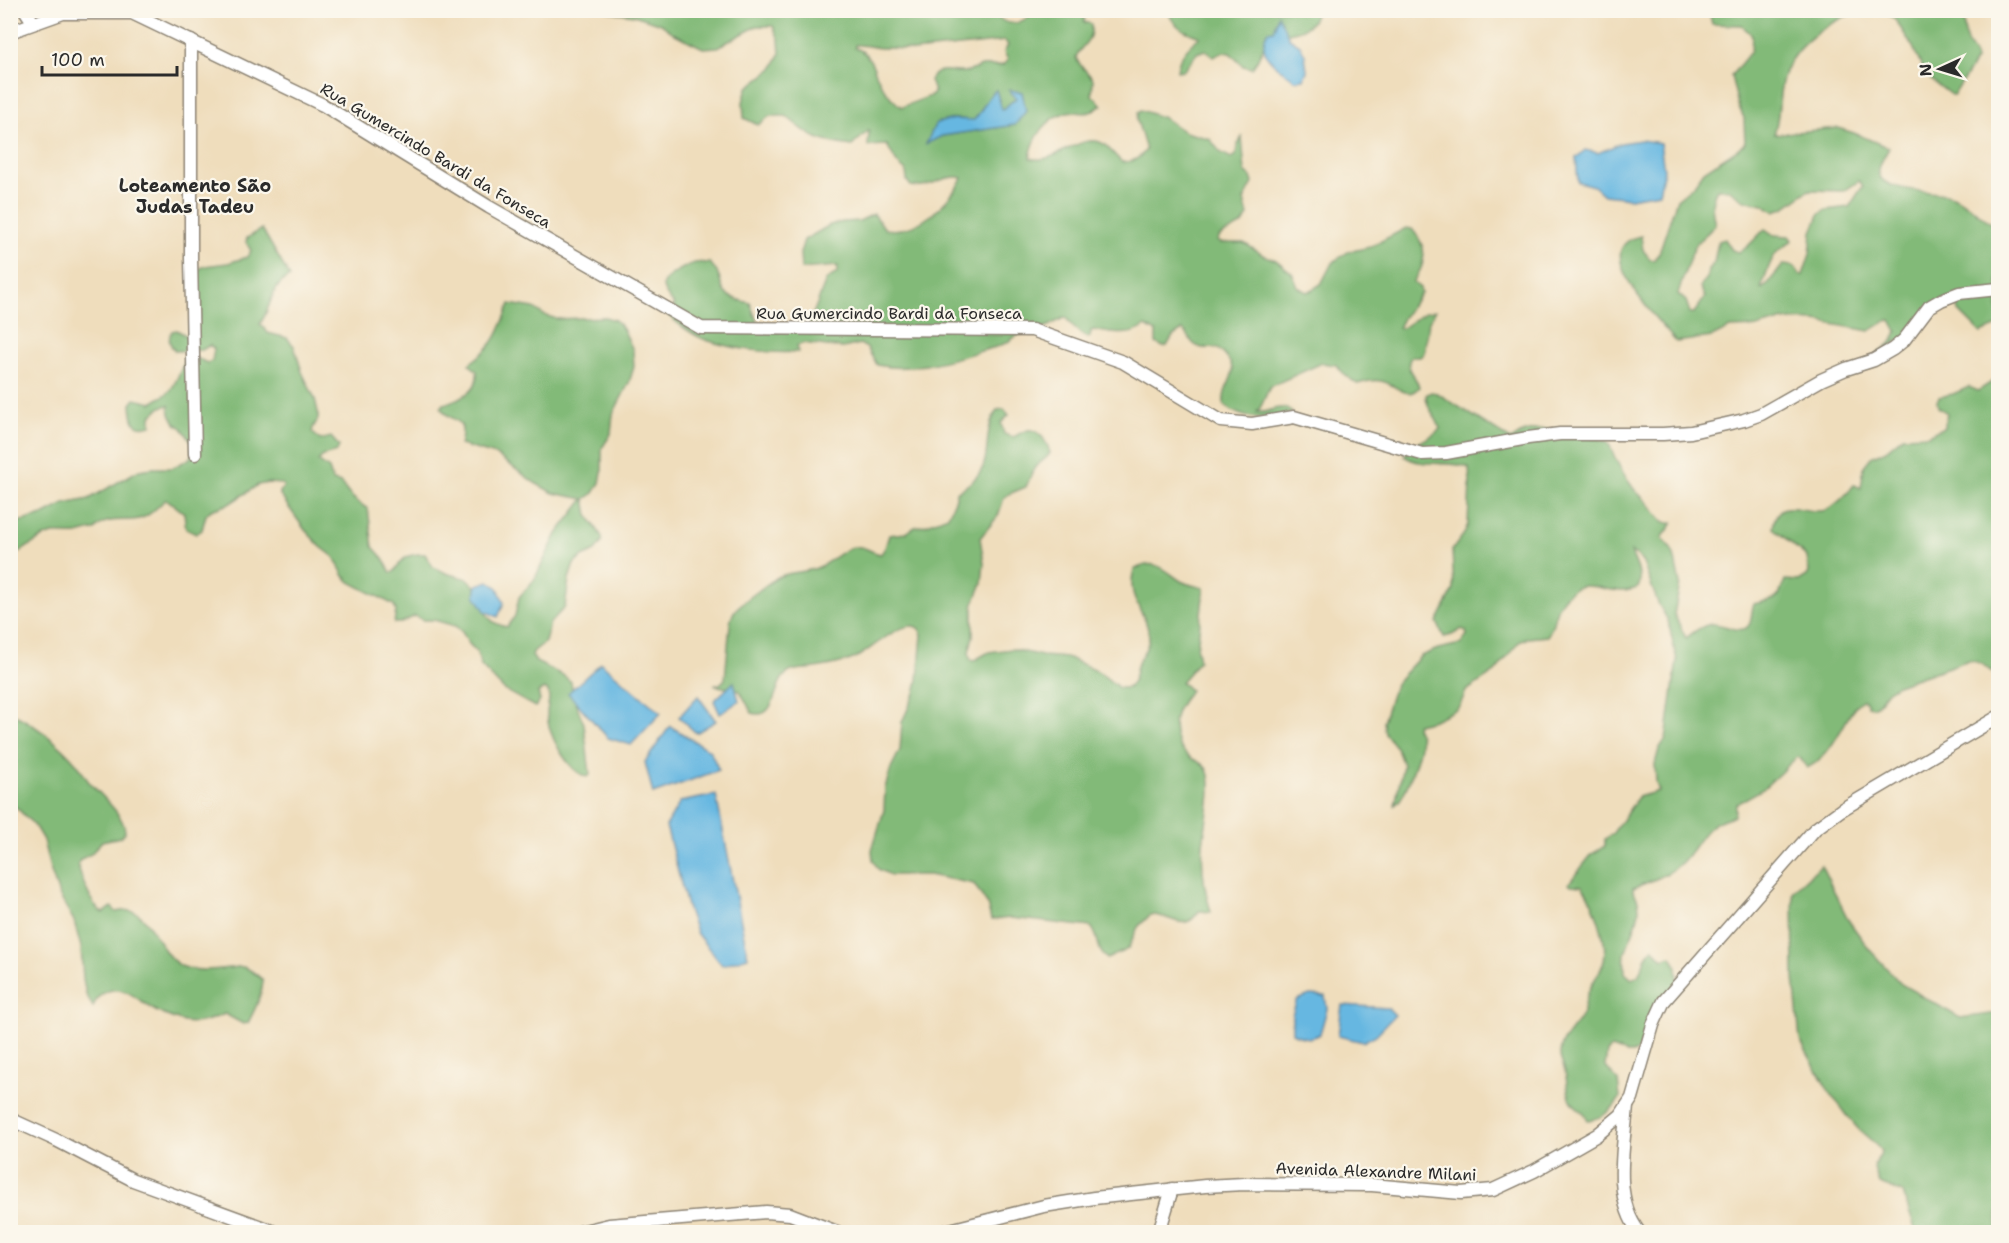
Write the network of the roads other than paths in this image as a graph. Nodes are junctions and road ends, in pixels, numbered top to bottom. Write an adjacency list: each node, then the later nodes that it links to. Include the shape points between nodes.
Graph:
1 (25, 10): 2 (street)
2 (33, 22): 3 (street, Rua Gumercindo Bardi da Fonseca); 4 (street, Rua Gumercindo Bardi da Fonseca, via 63,13 132,13)
3 (10, 32)
4 (191, 41): 5 (street, Rua Gumercindo Bardi da Fonseca, via 322,105 489,207 701,328 1032,330 1123,362 1221,421 1252,424 1294,417 1422,454 1560,434 1690,432 1744,420 1893,349 1929,307 1941,300 1959,293); 6 (street)
5 (1998, 289)
6 (195, 454)
7 (1998, 717): 8 (street, Avenida Alexandre Milani, via 1841,810 1810,834 1664,1001)
8 (1627, 1106): 10 (street, Avenida Alexandre Milani, via 1597,1135 1493,1190 1461,1193 1330,1184); 16 (street, via 1622,1184 1630,1221)
9 (10, 1119): 11 (street, via 133,1180)
10 (1172, 1189): 14 (street, Avenida Alexandre Milani, via 1044,1206); 15 (street)
11 (275, 1233)
12 (580, 1233): 13 (street, via 609,1225 766,1212 790,1214)
13 (837, 1233)
14 (942, 1233)
15 (1160, 1233)
16 (1639, 1233)

